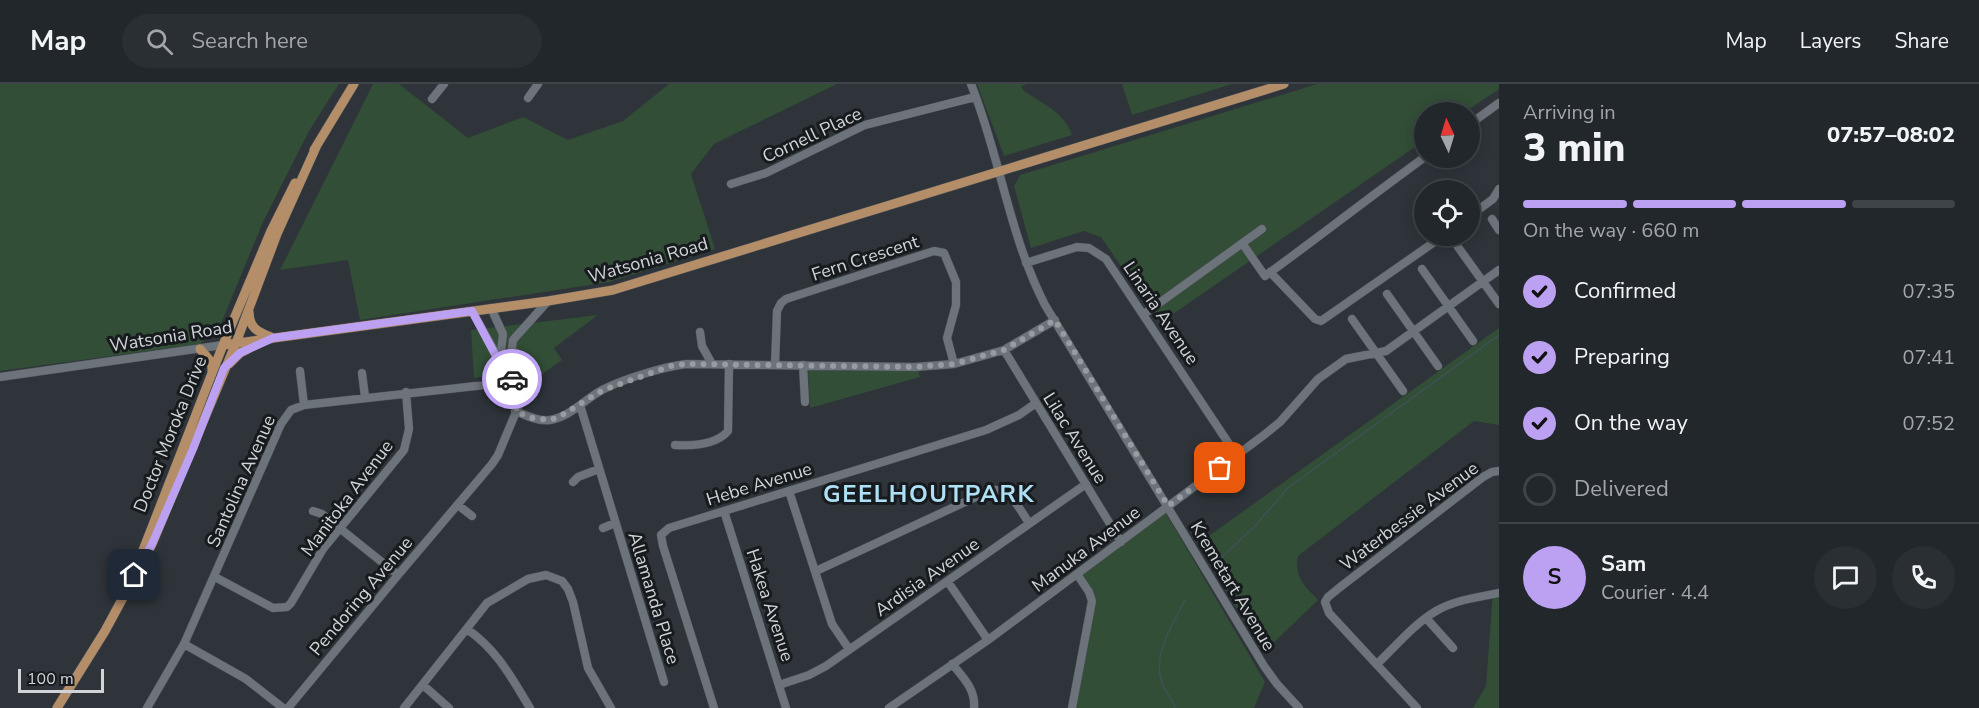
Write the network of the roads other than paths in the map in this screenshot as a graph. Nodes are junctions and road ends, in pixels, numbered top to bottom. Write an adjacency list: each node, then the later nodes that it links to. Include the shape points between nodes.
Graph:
1 (354, 84): 11 (main road, Doctor Moroka Drive)
2 (444, 84): 8 (street)
3 (538, 84): 7 (street)
4 (970, 84): 6 (street, Kremetart Avenue)
5 (1284, 84): 13 (main road, Watsonia Road)
6 (975, 97): 13 (street, Kremetart Avenue); 14 (street, Cornell Place, via 865,126 776,169)
7 (528, 98)
8 (432, 99)
9 (1499, 103): 10 (street)
10 (1480, 117)
11 (317, 145): 33 (main road, Doctor Moroka Drive); 45 (main road, Doctor Moroka Drive, via 271,231)
12 (1414, 165): 26 (street)
13 (998, 170): 23 (street, Kremetart Avenue); 29 (main road, Watsonia Road, via 648,280)
14 (731, 184)
15 (1499, 189): 16 (street)
16 (1480, 209)
17 (1492, 219): 19 (street)
18 (1262, 229): 20 (street)
19 (1499, 230)
20 (1242, 243): 26 (street, via 1265,276); 35 (street)
21 (1429, 246): 26 (street, via 1321,321 1314,319)
22 (1458, 247): 27 (street)
23 (1026, 263): 35 (street, Linaria Avenue, via 1077,247 1089,248 1106,259); 37 (street, Kremetart Avenue)
24 (1422, 269): 31 (street)
25 (1499, 270): 27 (street, Manuka Avenue)
26 (1270, 272)
27 (1483, 281): 30 (street); 31 (street, Manuka Avenue)
28 (1387, 294): 38 (street)
29 (548, 301): 32 (main road, Watsonia Road); 42 (street)
30 (1499, 304)
31 (1448, 306): 38 (street, Manuka Avenue); 43 (street)
32 (491, 308): 34 (main road, Watsonia Road); 40 (street)
33 (249, 309): 41 (main road, via 251,325); 44 (main road, Doctor Moroka Drive)
34 (472, 311): 41 (main road, Watsonia Road); 49 (street)
35 (1144, 314): 73 (street, Linaria Avenue)
36 (1352, 318): 48 (street)
37 (1055, 320): 47 (street); 80 (street, Kremetart Avenue)
38 (1413, 331): 48 (street, Manuka Avenue, via 1387,350); 56 (street)
39 (700, 332): 50 (street, via 702,346)
40 (502, 334): 42 (street); 49 (street)
41 (273, 338): 44 (main road, Watsonia Road); 57 (main road, via 240,353)
42 (513, 340): 55 (street)
43 (1473, 341)
44 (236, 343): 45 (main road, Watsonia Road); 57 (main road, Doctor Moroka Drive)
45 (223, 345): 46 (street, Watsonia Road); 59 (main road, Doctor Moroka Drive)
46 (200, 349): 59 (main road, via 213,365); 61 (street, Watsonia Road)
47 (1004, 350): 53 (street); 68 (street, Lilac Avenue)
48 (1376, 353): 64 (street); 73 (street, Manuka Avenue, via 1352,356 1318,379 1280,422)
49 (500, 361): 55 (street); 62 (street)
50 (712, 364): 51 (street); 70 (street, via 671,366 603,390)
51 (729, 364): 52 (street); 72 (street, via 728,431 697,445)
52 (775, 364): 53 (street, Fern Crescent, via 777,311 786,299 934,251 944,253 956,282 956,305 948,338); 54 (street)
53 (954, 364): 54 (street)
54 (803, 365): 67 (street)
55 (510, 366): 63 (street)
56 (1438, 366)
57 (224, 368): 91 (main road, Doctor Moroka Drive, via 152,544)
58 (300, 371): 69 (street)
59 (212, 373): 91 (main road, Doctor Moroka Drive)
60 (362, 373): 66 (street)
61 (0, 377)
62 (486, 384): 63 (street); 65 (street)
63 (516, 384): 71 (street, Pendoring Avenue, via 521,400)
64 (1403, 391)
65 (406, 392): 66 (street); 86 (street, Manitoka Avenue, via 406,446)
66 (365, 397): 69 (street)
67 (805, 402)
68 (1036, 403): 77 (street, Lilac Avenue); 78 (street, Hebe Avenue, via 986,430)
69 (304, 405): 93 (street, Santolina Avenue, via 285,416)
70 (580, 405): 71 (street, via 550,420); 74 (street, Allamanda Place)
71 (515, 411): 79 (street, Pendoring Avenue, via 495,460)
72 (675, 445)
73 (1237, 456): 80 (street, Manuka Avenue)
74 (598, 469): 76 (street); 84 (street, Allamanda Place)
75 (1499, 471): 103 (street, Waterbessie Avenue, via 1487,474 1328,597 1326,607)
76 (573, 482)
77 (1086, 484): 85 (street, Ardisia Avenue); 88 (street, Lilac Avenue)
78 (789, 491): 82 (street, Hebe Avenue); 89 (street)
79 (458, 505): 83 (street); 92 (street, Pendoring Avenue)
80 (1168, 506): 88 (street, Manuka Avenue); 120 (street, Kremetart Avenue, via 1263,666)
81 (313, 511): 86 (street)
82 (724, 511): 106 (street, Hakea Avenue); 115 (street, Hebe Avenue, via 669,528 662,535)
83 (472, 516)
84 (615, 523): 87 (street, Allamanda Place); 104 (street, Allamanda Place)
85 (1029, 523): 89 (street, via 1007,493 992,490); 94 (street, Ardisia Avenue)
86 (340, 528): 92 (street); 93 (street, Manitoka Avenue, via 286,607 273,608)
87 (603, 528)
88 (1121, 542): 90 (street, Manuka Avenue)
89 (816, 571): 101 (street, via 832,624)
90 (1077, 574): 98 (street, Manuka Avenue); 119 (street, via 1092,601)
91 (134, 575): 107 (main road, Doctor Moroka Drive)
92 (398, 575): 110 (street, Pendoring Avenue)
93 (215, 577): 99 (street, Santolina Avenue)
94 (948, 582): 98 (street); 101 (street, Ardisia Avenue)
95 (1499, 593): 96 (street, via 1459,601)
96 (1426, 618): 100 (street); 103 (street)
97 (467, 629): 105 (street); 113 (street, via 501,660); 114 (street, via 496,597 537,576 562,581 573,602 588,668)
98 (988, 640): 102 (street, Manuka Avenue)
99 (184, 645): 108 (street, Santolina Avenue); 109 (street, via 246,679)
100 (1453, 648)
101 (849, 649): 106 (street, Ardisia Avenue, via 818,671)
102 (952, 664): 117 (street, Manuka Avenue); 118 (street, via 969,687)
103 (1377, 664): 121 (street)
104 (664, 682)
105 (423, 685): 111 (street); 112 (street)
106 (779, 685): 116 (street, Hakea Avenue)
107 (57, 708)
108 (147, 708)
109 (283, 708)
110 (288, 708)
111 (404, 708)
112 (449, 708)
113 (530, 708)
114 (611, 708)
115 (714, 708)
116 (786, 708)
117 (889, 708)
118 (974, 708)
119 (1072, 708)
120 (1299, 708)
121 (1417, 708)

